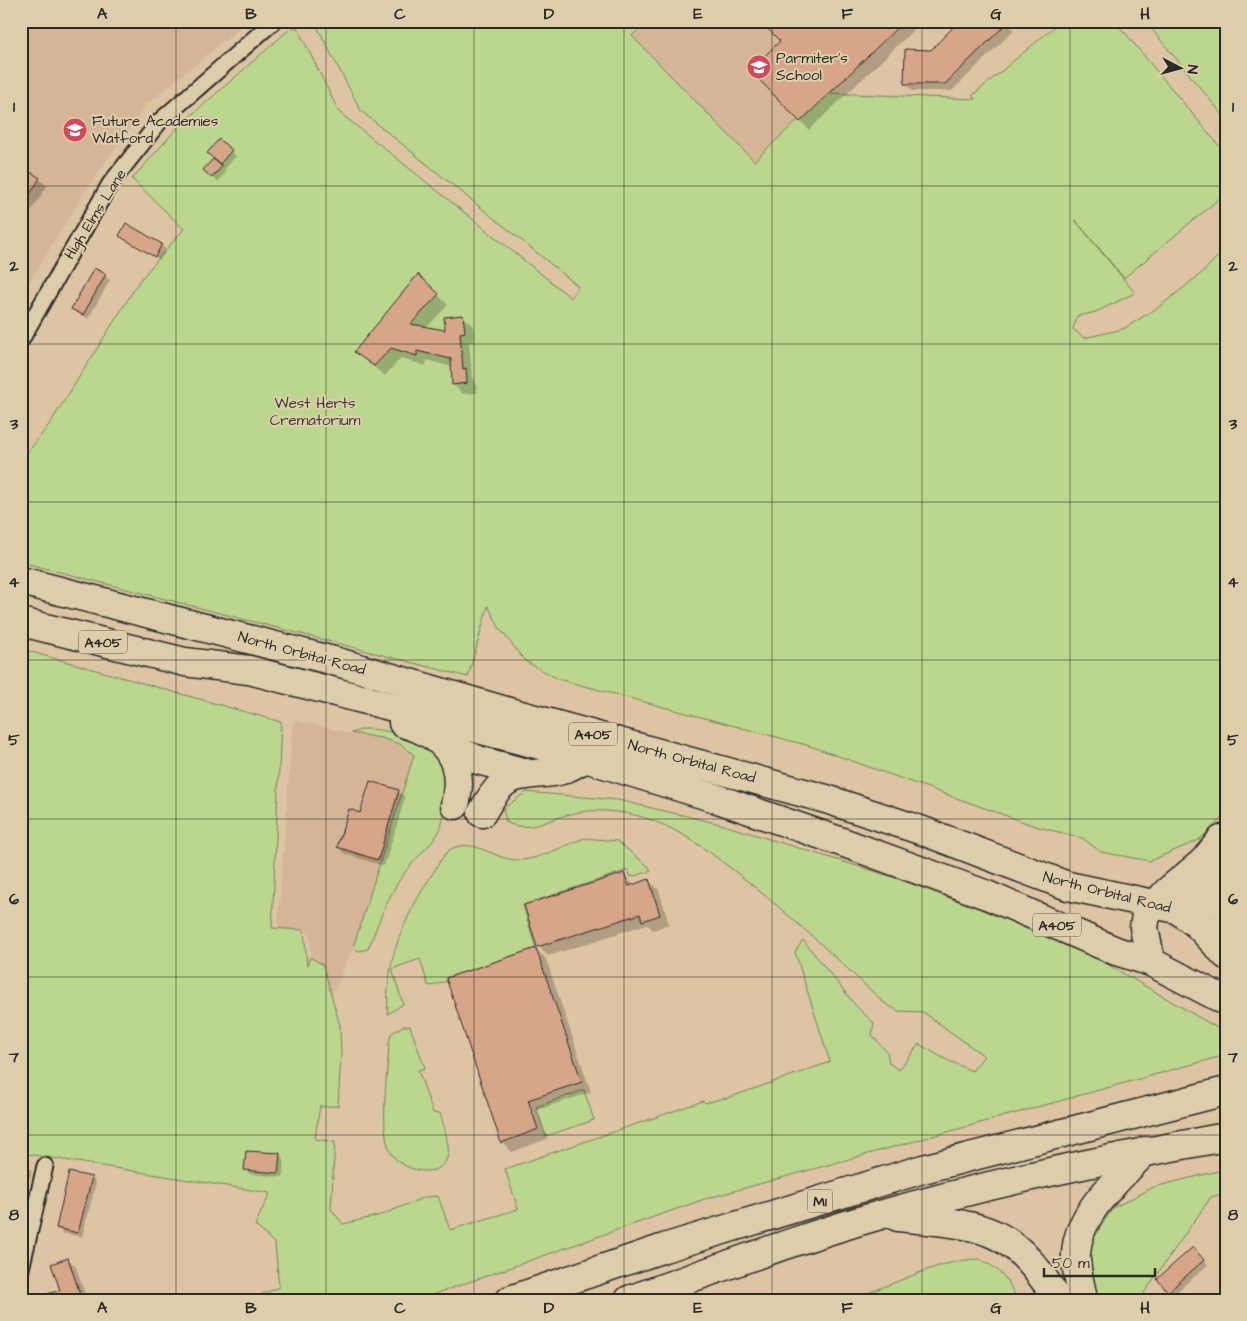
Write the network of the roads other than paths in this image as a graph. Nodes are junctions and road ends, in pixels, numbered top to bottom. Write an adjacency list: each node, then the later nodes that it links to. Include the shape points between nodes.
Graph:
1 (274, 21): 2 (street, High Elms Lane, via 160,121 110,184)
2 (21, 340)
3 (21, 581): 13 (highway, North Orbital Road / A405, via 334,661 808,793 923,831 1068,886)
4 (21, 622): 5 (highway, North Orbital Road / A405)
5 (185, 662): 6 (highway, A405, via 428,731); 7 (highway, North Orbital Road / A405, via 249,670)
6 (449, 751): 8 (highway); 9 (highway, A405, via 458,778)
7 (586, 758): 8 (highway, A405, via 555,772); 17 (highway, North Orbital Road / A405, via 715,798 888,858 987,895 1116,951)
8 (526, 773): 10 (highway, A405, via 503,783)
9 (455, 804)
10 (482, 813)
11 (1226, 838): 12 (highway, via 1221,840)
12 (1214, 866): 13 (highway, via 1168,892); 14 (highway); 15 (highway, via 1196,895)
13 (1158, 904): 15 (highway, North Orbital Road / A405, via 1178,909); 17 (highway, via 1144,922)
14 (1226, 920)
15 (1197, 924): 16 (highway, North Orbital Road / A405)
16 (1226, 955)
17 (1151, 962): 18 (highway, North Orbital Road / A405)
18 (1226, 1000)
19 (1226, 1081): 21 (highway, M1)
20 (1226, 1091): 21 (highway, M1)
21 (1134, 1114): 27 (highway, M1, via 914,1172 664,1248)
22 (1226, 1137): 23 (highway, M1)
23 (1145, 1152): 25 (highway, M1, via 1007,1182); 30 (highway, via 1094,1205 1079,1235 1076,1272)
24 (45, 1166): 26 (street)
25 (879, 1215): 28 (highway, M1); 29 (highway, M1, via 959,1223 993,1232 1024,1252)
26 (21, 1269)
27 (510, 1300)
28 (629, 1300)
29 (1058, 1300)
30 (1083, 1300)

